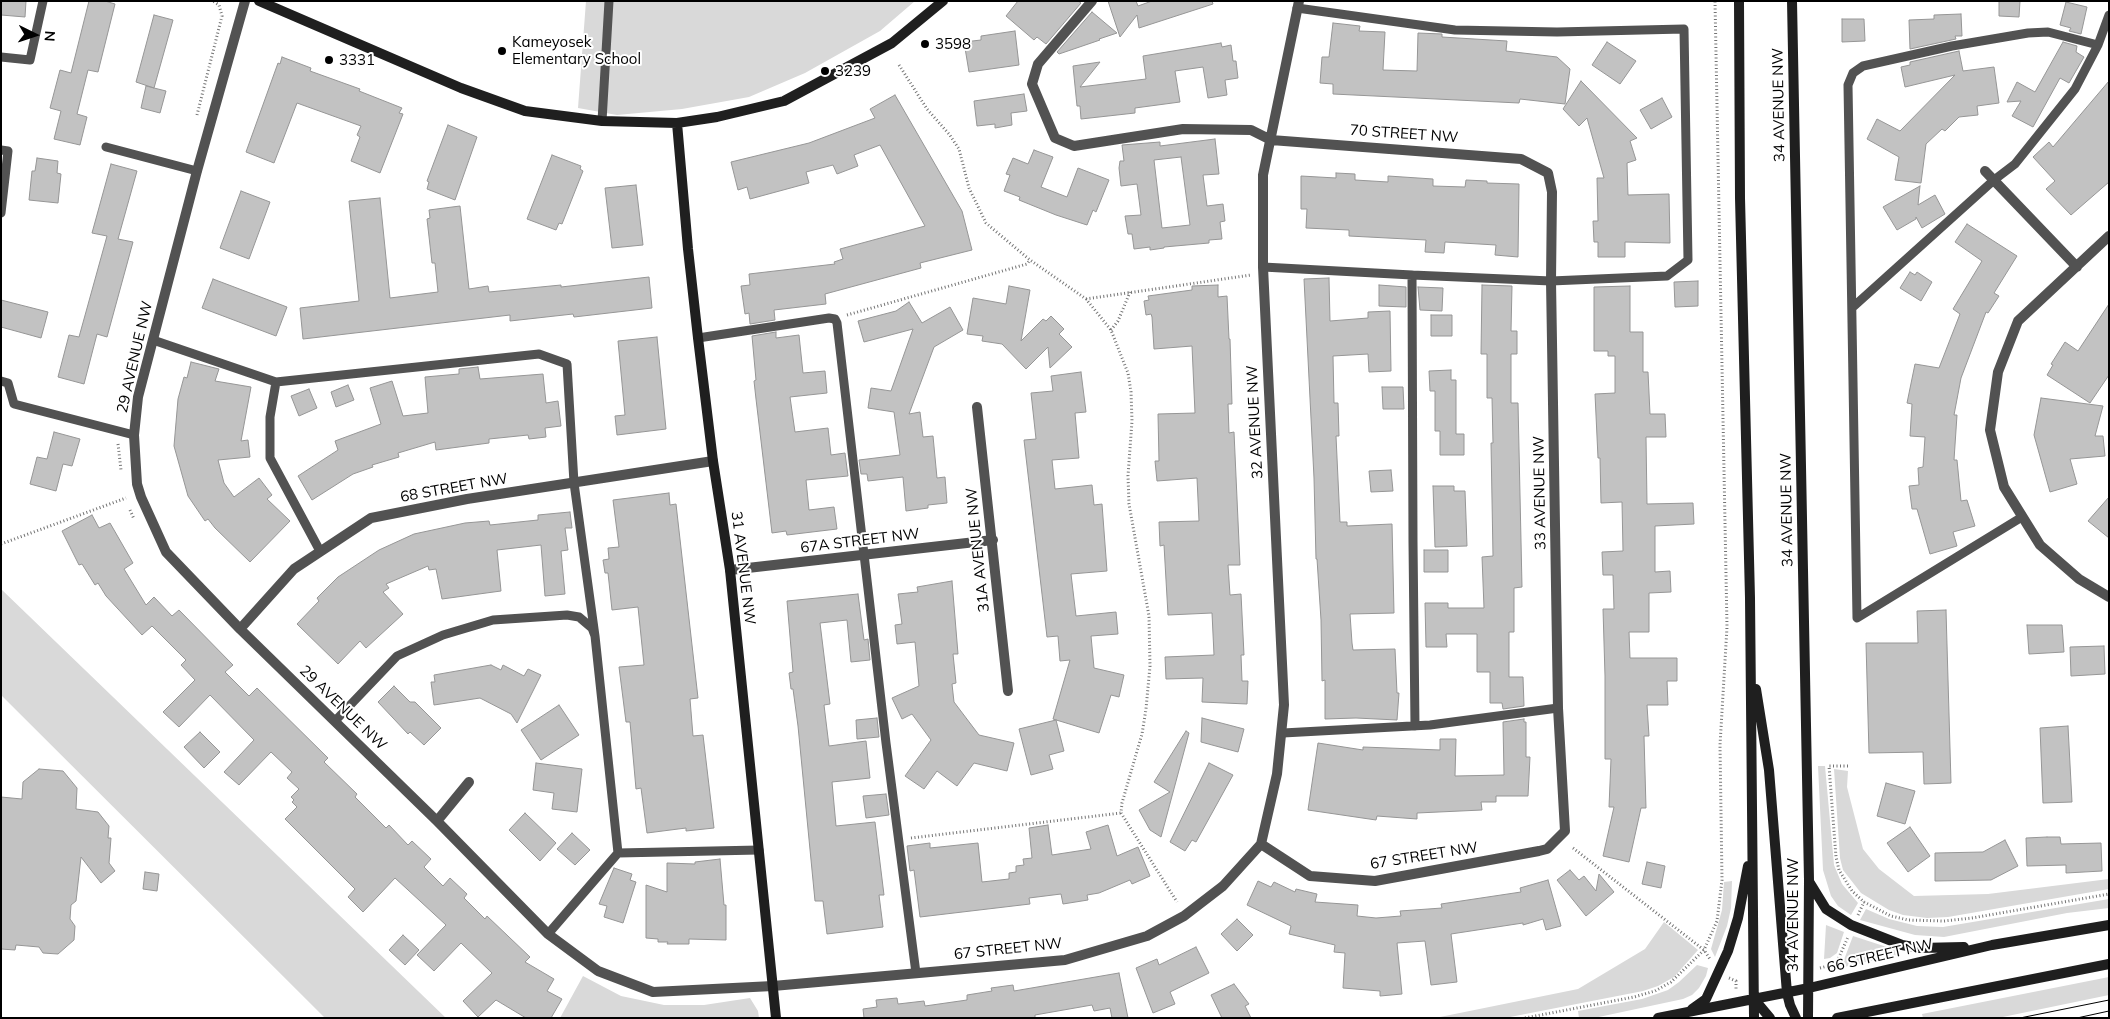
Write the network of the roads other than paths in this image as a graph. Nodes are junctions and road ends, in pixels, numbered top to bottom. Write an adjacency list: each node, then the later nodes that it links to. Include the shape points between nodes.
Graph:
1 (43, 1): 12 (lane, via 30,60)
2 (245, 1): 19 (street, 29 AVENUE NW)
3 (259, 1): 13 (main road, via 461,88 525,111)
4 (609, 1): 13 (lane)
5 (944, 1): 14 (main road, via 892,43 784,101)
6 (1092, 1): 15 (street, 70 STREET NW, via 1038,64 1032,84 1055,138 1076,146 1189,129 1251,130)
7 (1739, 1): 45 (main road)
8 (1792, 1): 58 (main road, 34 AVENUE NW)
9 (1298, 4): 15 (street, 32 AVENUE NW); 27 (lane, via 1455,30 1684,29 1688,260 1668,276)
10 (2109, 14): 11 (lane)
11 (2098, 45): 21 (lane, via 2075,89 2015,164); 28 (lane, via 2048,32 2028,33 1952,46 1856,70 1848,85)
12 (1, 57)
13 (602, 121): 14 (main road)
14 (677, 123): 29 (main road, 31 AVENUE NW)
15 (1271, 140): 18 (street, 70 STREET NW, via 1506,157); 24 (street, 32 AVENUE NW, via 1263,174)
16 (106, 147): 19 (lane)
17 (1, 150): 22 (lane, via 8,151)
18 (1533, 164): 27 (street, 33 AVENUE NW, via 1548,173 1552,192)
19 (197, 171): 30 (street, 29 AVENUE NW)
20 (1985, 171): 21 (street)
21 (1994, 180): 25 (street); 28 (lane)
22 (1, 213)
23 (2109, 236): 25 (street)
24 (1263, 267): 26 (lane); 50 (street, 32 AVENUE NW, via 1284,705)
25 (2077, 267): 37 (street, via 2018,321 1998,372 1990,430 2004,487)
26 (1412, 275): 27 (lane); 49 (lane)
27 (1552, 281): 47 (street, 33 AVENUE NW)
28 (1853, 306): 37 (lane, via 1857,618)
29 (698, 338): 35 (main road, 31 AVENUE NW); 40 (lane, via 835,319)
30 (153, 340): 32 (lane); 34 (street, 29 AVENUE NW, via 138,398)
31 (1, 381): 34 (lane, via 8,383 14,404)
32 (276, 382): 36 (lane, via 539,354 567,364); 39 (lane, via 270,417 270,458)
33 (976, 407): 38 (street, 31A AVENUE NW)
34 (134, 435): 43 (street, 29 AVENUE NW, via 137,484 166,552)
35 (713, 461): 36 (street, 68 STREET NW); 41 (main road, 31 AVENUE NW)
36 (574, 482): 39 (street, 68 STREET NW, via 371,518); 44 (lane)
37 (2022, 517): 42 (street, via 2040,545 2078,579)
38 (993, 540): 40 (street, 67A STREET NW); 46 (street, 31A AVENUE NW)
39 (320, 552): 43 (street, 68 STREET NW, via 294,569)
40 (864, 555): 41 (street, 67A STREET NW); 64 (lane)
41 (730, 570): 56 (main road, 31 AVENUE NW)
42 (2109, 597)
43 (240, 629): 48 (street, 29 AVENUE NW)
44 (595, 636): 48 (lane, via 592,628 579,617 567,615 493,620 443,635 396,656); 57 (lane)
45 (1751, 654): 54 (main road); 67 (main road, via 1769,770)
46 (1008, 691)
47 (1558, 708): 49 (lane); 53 (street, 33 AVENUE NW)
48 (335, 721): 52 (street, 29 AVENUE NW)
49 (1415, 726): 50 (lane)
50 (1282, 733): 55 (street, 32 AVENUE NW, via 1276,782)
51 (468, 782): 52 (street)
52 (437, 821): 60 (street, 29 AVENUE NW)
53 (1565, 831): 55 (street, 67 STREET NW, via 1547,849 1375,881 1310,876)
54 (1753, 840): 68 (main road); 69 (main road, via 1738,918 1725,958 1706,999)
55 (1261, 844): 64 (street, 67 STREET NW, via 1223,886 1184,916 1147,936 1065,960)
56 (759, 850): 57 (lane); 65 (main road, 31 AVENUE NW)
57 (618, 853): 60 (lane)
58 (1809, 880): 62 (main road, via 1826,910 1853,926 1902,945 1933,948); 66 (main road, 34 AVENUE NW)
59 (2109, 925): 62 (main road, 66 STREET NW)
60 (548, 934): 61 (street, 29 AVENUE NW)
61 (560, 945): 65 (street, 67 STREET NW, via 598,971 652,992)
62 (1992, 945): 66 (main road, 66 STREET NW)
63 (2109, 964): 76 (main road)
64 (916, 973): 65 (street, 67 STREET NW)
65 (773, 986): 70 (main road, 31 AVENUE NW)
66 (1809, 988): 67 (main road, 66 STREET NW); 75 (main road, 34 AVENUE NW)
67 (1787, 993): 68 (main road, 66 STREET NW); 74 (main road)
68 (1754, 999): 69 (main road, 66 STREET NW); 72 (main road); 73 (main road)
69 (1687, 1012): 71 (main road, 66 STREET NW)
70 (776, 1018)
71 (1658, 1018)
72 (1754, 1018)
73 (1770, 1018)
74 (1796, 1018)
75 (1808, 1018)
76 (1836, 1018)

